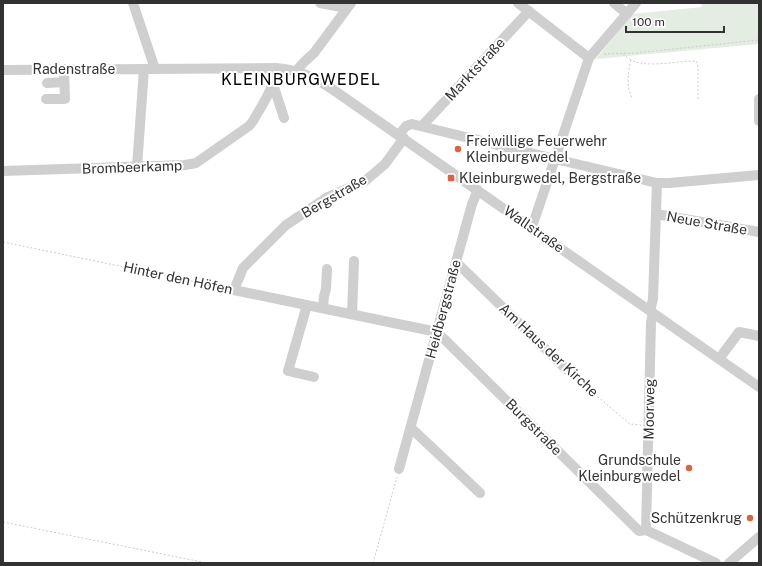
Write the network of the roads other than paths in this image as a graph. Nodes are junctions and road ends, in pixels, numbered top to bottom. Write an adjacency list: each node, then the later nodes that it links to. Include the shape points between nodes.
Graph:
1 (133, 3): 12 (street)
2 (320, 3): 6 (street)
3 (518, 3): 7 (street)
4 (614, 3): 8 (street)
5 (636, 3): 8 (street)
6 (349, 6): 9 (street)
7 (529, 11): 10 (street); 24 (street, Marktstraße)
8 (627, 14): 10 (street)
9 (314, 53): 15 (street); 16 (street)
10 (589, 58): 26 (street)
11 (276, 68): 12 (street, Radenstraße); 15 (street, Radenstraße); 19 (street, Brombeerkamp)
12 (150, 69): 14 (street, Radenstraße); 27 (street)
13 (3, 70): 14 (street, Radenstraße)
14 (64, 70): 17 (street)
15 (296, 71): 16 (street, Radenstraße)
16 (307, 74): 25 (street, Wallstraße)
17 (64, 82): 18 (street); 20 (street, via 66,99)
18 (47, 83)
19 (273, 84): 22 (street, Brombeerkamp); 27 (street, Brombeerkamp, via 253,121 196,163)
20 (46, 99)
21 (759, 99): 23 (street)
22 (284, 118)
23 (759, 121)
24 (422, 126): 25 (street, Bergstraße, via 406,126); 26 (street)
25 (401, 137): 31 (street, Wallstraße); 38 (street, Bergstraße, via 385,164 365,181 328,196 286,225 243,268)
26 (555, 159): 30 (street); 33 (street)
27 (137, 167): 28 (street, Brombeerkamp)
28 (3, 171)
29 (759, 175): 30 (street)
30 (657, 183): 32 (street, Neue Straße)
31 (478, 190): 33 (street, Wallstraße); 36 (street, Heidbergstraße)
32 (656, 214): 34 (street, Neue Straße); 41 (street, Neue Straße)
33 (532, 227): 41 (street, Wallstraße)
34 (759, 232)
35 (354, 261): 42 (street)
36 (456, 262): 43 (street, Heidbergstraße); 46 (street, Am Haus der Kirche)
37 (327, 268): 40 (street)
38 (234, 290): 39 (street, Hinter den Höfen)
39 (307, 305): 40 (street, Hinter den Höfen); 47 (street, via 288,371)
40 (323, 308): 42 (street, Hinter den Höfen)
41 (651, 312): 45 (street, Wallstraße); 52 (street, Moorweg)
42 (352, 314): 43 (street, Hinter den Höfen)
43 (437, 332): 49 (street, Heidbergstraße); 52 (street, Burgstraße, via 639,531)
44 (759, 336): 45 (street, via 739,332)
45 (719, 359): 48 (street, Wallstraße)
46 (567, 370)
47 (314, 377)
48 (759, 387)
49 (411, 428): 50 (street, Heidbergstraße); 51 (street)
50 (399, 469)
51 (480, 493)
52 (646, 530): 54 (street, Burgstraße)
53 (759, 537): 55 (street)
54 (716, 563)
55 (729, 563)

